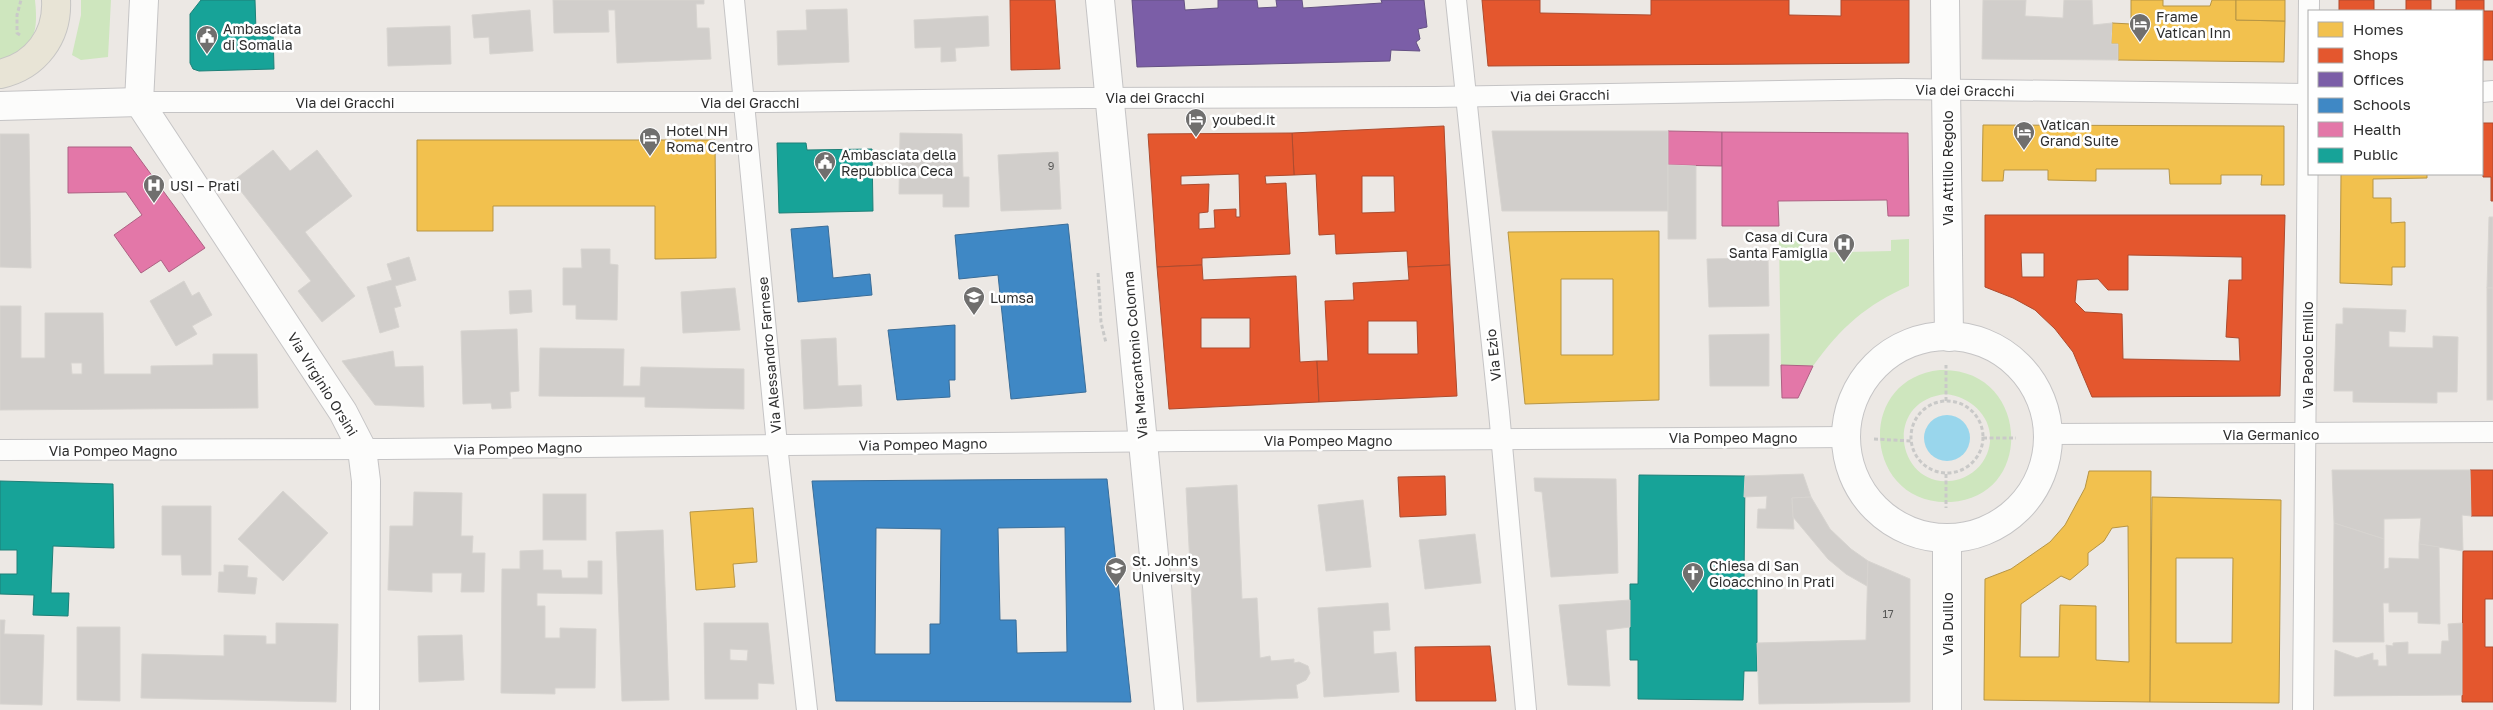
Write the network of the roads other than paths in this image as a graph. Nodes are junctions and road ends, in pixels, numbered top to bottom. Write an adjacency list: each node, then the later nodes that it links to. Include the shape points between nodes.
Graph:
1 (56, 0): 8 (main road, via 53,31 45,45 20,67)
2 (144, 0): 13 (street)
3 (734, 0): 14 (street, Via Alessandro Farnese)
4 (1100, 0): 12 (street, Via Marcantonio Colonna)
5 (1456, 0): 11 (street, Via Ezio)
6 (1945, 0): 9 (street, Via Attilio Regolo)
7 (2308, 0): 10 (street, Via Paolo Emilio)
8 (0, 74)
9 (1946, 89): 10 (street, Via dei Gracchi); 11 (street, Via dei Gracchi); 16 (street, Via Attilio Regolo)
10 (2308, 94): 19 (street, Via Paolo Emilio)
11 (1466, 97): 12 (street, Via dei Gracchi); 21 (street, Via Ezio)
12 (1109, 98): 14 (street, Via dei Gracchi); 22 (street, Via Marcantonio Colonna)
13 (139, 102): 14 (street, Via dei Gracchi); 15 (street, Via dei Gracchi); 24 (street, Via Virginio Orsini, via 343,412)
14 (744, 102): 23 (street, Via Alessandro Farnese)
15 (0, 106)
16 (1949, 337): 18 (street, via 1966,338 1990,346 2020,367 2040,398); 20 (street, via 1913,342 1877,364 1854,398)
17 (2493, 432): 19 (street, Via Germanico)
18 (2048, 434): 19 (street, Via Germanico); 26 (street, via 2039,478 2016,511 1981,532)
19 (2306, 434): 32 (street, Via Paolo Emilio)
20 (1846, 437): 21 (street, Via Pompeo Magno); 26 (street, via 1854,477 1875,508 1906,529)
21 (1501, 439): 22 (street, Via Pompeo Magno); 30 (street, Via Ezio)
22 (1143, 441): 23 (street, Via Pompeo Magno); 29 (street, Via Marcantonio Colonna)
23 (777, 445): 24 (street, Via Pompeo Magno); 28 (street, Via Alessandro Farnese)
24 (362, 449): 25 (street, Via Pompeo Magno); 27 (street, Via Virginio Orsini, via 366,481)
25 (0, 450)
26 (1947, 538): 31 (street, Via Duilio)
27 (365, 710)
28 (807, 710)
29 (1169, 710)
30 (1526, 710)
31 (1947, 710)
32 (2303, 710)

